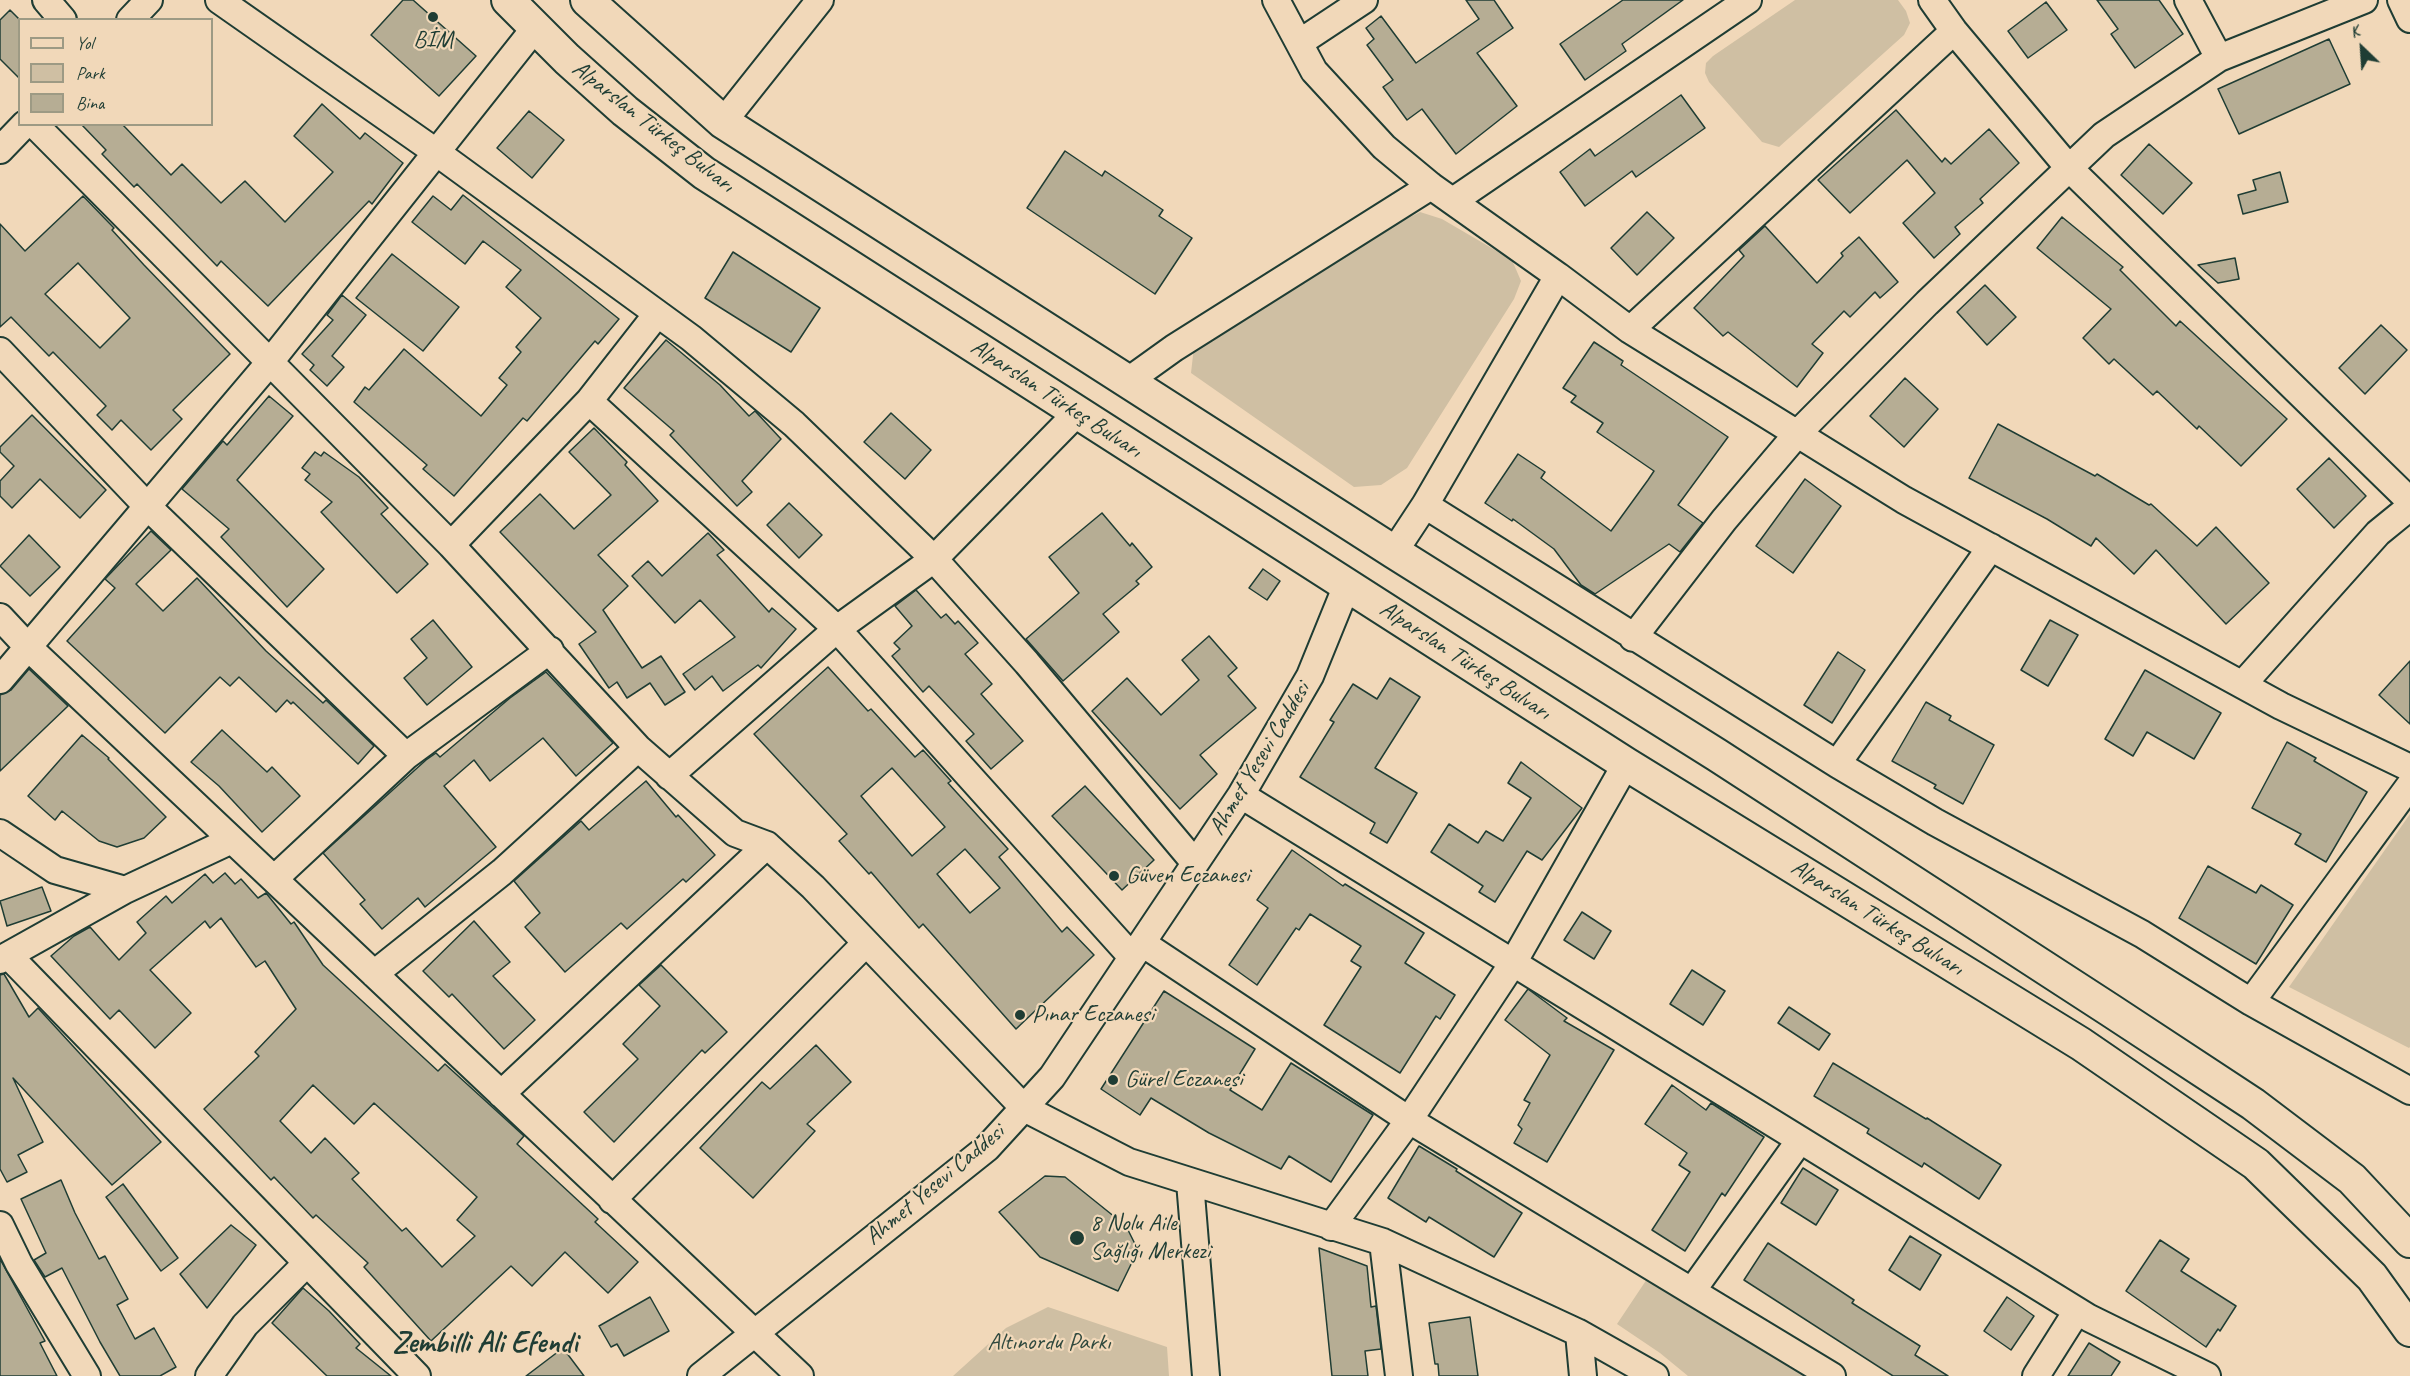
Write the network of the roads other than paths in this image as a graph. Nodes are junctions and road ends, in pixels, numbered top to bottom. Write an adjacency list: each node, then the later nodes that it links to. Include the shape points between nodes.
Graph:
1 (46, 0): 14 (street)
2 (149, 0): 15 (street)
3 (219, 0): 25 (street)
4 (508, 0): 17 (main road, Alparslan Türkeş Bulvarı)
5 (587, 0): 21 (main road, Alparslan Türkeş Bulvarı)
6 (820, 0): 21 (street)
7 (1276, 0): 19 (street)
8 (1364, 0): 19 (street)
9 (1748, 0): 28 (street)
10 (1932, 0): 18 (street)
11 (2188, 0): 20 (street)
12 (2364, 0): 20 (street)
13 (2401, 0): 16 (street)
14 (61, 18)
15 (132, 18)
16 (2410, 19)
17 (535, 28): 25 (street); 36 (main road, Alparslan Türkeş Bulvarı, via 625,111 704,173)
18 (1954, 31): 26 (street); 31 (street)
19 (1299, 43): 27 (street, via 1314,71 1383,147)
20 (2219, 58): 26 (street, via 2104,135)
21 (723, 122): 34 (main road, Alparslan Türkeş Bulvarı)
22 (24, 126): 24 (street)
23 (36, 126): 33 (street)
24 (0, 150)
25 (436, 152): 30 (street); 33 (street)
26 (2068, 167): 37 (street); 38 (street)
27 (1431, 186): 28 (street); 34 (street)
28 (1453, 201): 29 (street)
29 (1558, 276): 31 (street); 40 (street)
30 (657, 314): 35 (street); 45 (street, via 794,424)
31 (1630, 330): 37 (street)
32 (0, 351): 39 (street)
33 (270, 362): 39 (street); 42 (street)
34 (1128, 381): 44 (main road, Alparslan Türkeş Bulvarı)
35 (590, 401): 42 (street); 48 (street)
36 (1077, 412): 45 (street); 46 (main road, Alparslan Türkeş Bulvarı)
37 (1797, 434): 43 (street, via 1904,500); 49 (street, via 1724,520)
38 (2410, 501)
39 (147, 506): 50 (street); 55 (street)
40 (1425, 506): 44 (street); 49 (street)
41 (2410, 507): 53 (street, via 2378,533)
42 (451, 545): 51 (street)
43 (1991, 547): 53 (street); 57 (street)
44 (1394, 552): 83 (main road, Alparslan Türkeş Bulvarı, via 1717,755 2253,1104 2352,1179)
45 (934, 559): 48 (street); 65 (street)
46 (1347, 585): 56 (main road, Alparslan Türkeş Bulvarı); 61 (street, Ahmet Yesevi Caddesi, via 1310,676)
47 (0, 617): 50 (street)
48 (837, 629): 59 (street); 69 (street)
49 (1633, 638): 57 (street)
50 (28, 647): 52 (street); 63 (street)
51 (550, 650): 54 (street); 55 (street)
52 (0, 680)
53 (2243, 684): 58 (street)
54 (638, 748): 59 (street); 72 (street, via 502,872)
55 (406, 756): 66 (street)
56 (1626, 764): 71 (street); 88 (main road, Alparslan Türkeş Bulvarı, via 2081,1044 2256,1164 2372,1277)
57 (1837, 764): 73 (street, via 2142,934)
58 (2410, 768)
59 (669, 776): 64 (street, via 735,832)
60 (2410, 785): 73 (street)
61 (1241, 795): 65 (street, Ahmet Yesevi Caddesi); 71 (street)
62 (0, 833): 67 (street, via 55,870)
63 (232, 840): 66 (street); 67 (street)
64 (767, 845): 68 (street); 75 (street)
65 (1195, 863): 69 (street, Ahmet Yesevi Caddesi)
66 (274, 879): 72 (street)
67 (125, 890): 70 (street)
68 (866, 943): 76 (street); 80 (street)
69 (1137, 950): 76 (street, Ahmet Yesevi Caddesi, via 1052,1077); 77 (street)
70 (4, 958): 85 (street)
71 (1513, 963): 77 (street); 78 (street)
72 (374, 974): 75 (street)
73 (2251, 1002): 74 (street)
74 (2410, 1091)
75 (501, 1094): 80 (street)
76 (1024, 1108): 79 (street, via 1130,1162); 90 (street, Ahmet Yesevi Caddesi, via 987,1148)
77 (1409, 1120): 82 (street); 86 (street)
78 (1800, 1140): 86 (street); 87 (street)
79 (1190, 1182): 82 (street); 96 (street)
80 (612, 1200): 90 (street)
81 (0, 1225): 91 (street, via 19,1264)
82 (1331, 1227): 84 (street)
83 (2410, 1241)
84 (1383, 1242): 89 (street); 97 (street)
85 (307, 1263): 92 (street, via 245,1325); 93 (street)
86 (1692, 1291): 100 (street)
87 (2077, 1311): 101 (street); 102 (street)
88 (2410, 1330)
89 (1580, 1333): 98 (street); 99 (street)
90 (754, 1334): 94 (street, Ahmet Yesevi Caddesi); 95 (street)
91 (87, 1376)
92 (209, 1376)
93 (417, 1376)
94 (701, 1376)
95 (800, 1376)
96 (1206, 1376)
97 (1400, 1376)
98 (1583, 1376)
99 (1655, 1376)
100 (1832, 1376)
101 (2036, 1376)
102 (2207, 1376)

